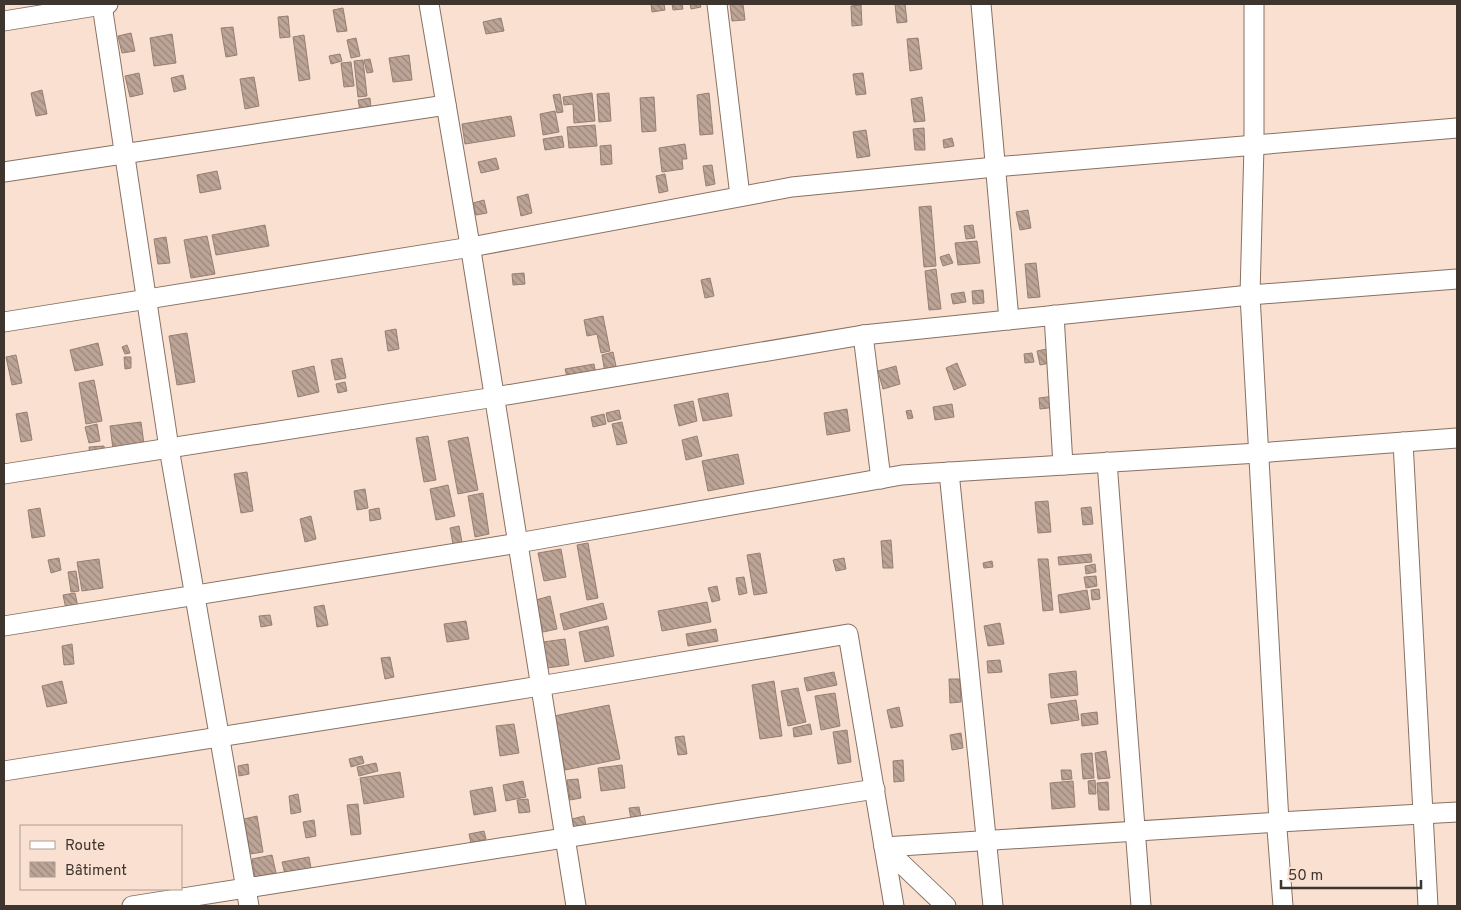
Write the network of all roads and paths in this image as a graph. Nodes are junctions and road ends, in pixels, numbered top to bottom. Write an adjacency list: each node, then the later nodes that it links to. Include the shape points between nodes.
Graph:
1 (104, 4): 6 (street); 10 (street)
2 (429, 4): 7 (street)
3 (717, 4): 13 (street)
4 (981, 4): 11 (street)
5 (1254, 4): 9 (street)
6 (4, 20)
7 (446, 105): 10 (street); 14 (street)
8 (1457, 128): 9 (street)
9 (1254, 146): 11 (street); 16 (street)
10 (124, 154): 12 (street); 17 (street)
11 (995, 167): 13 (street, via 792,187); 19 (street)
12 (4, 172)
13 (740, 196): 14 (street)
14 (471, 247): 17 (street); 22 (street)
15 (1457, 279): 16 (street)
16 (1250, 295): 18 (street); 26 (street)
17 (146, 299): 20 (street); 25 (street)
18 (1054, 315): 19 (street); 28 (street)
19 (1008, 320): 21 (street)
20 (4, 322)
21 (863, 335): 22 (street); 31 (street)
22 (495, 397): 25 (street); 32 (street)
23 (1457, 438): 24 (street)
24 (1403, 442): 26 (street); 40 (street)
25 (169, 448): 30 (street); 33 (street)
26 (1258, 453): 27 (street); 41 (street)
27 (1107, 462): 28 (street); 42 (street)
28 (1063, 465): 29 (street)
29 (949, 472): 31 (street); 44 (street)
30 (4, 474)
31 (881, 479): 32 (street)
32 (518, 543): 33 (street); 35 (street)
33 (195, 595): 34 (street); 36 (street)
34 (4, 626)
35 (540, 686): 36 (street); 38 (street, via 848,634); 43 (street)
36 (220, 737): 37 (street); 46 (street)
37 (4, 771)
38 (874, 789): 43 (street); 45 (street)
39 (1457, 812): 40 (street)
40 (1423, 814): 41 (street); 55 (street)
41 (1279, 822): 42 (street); 54 (street)
42 (1135, 831): 44 (street); 53 (street)
43 (565, 838): 46 (street); 49 (street)
44 (986, 841): 45 (street); 52 (street)
45 (884, 847): 50 (street); 51 (street)
46 (246, 888): 47 (street); 48 (street)
47 (132, 906)
48 (249, 906)
49 (576, 906)
50 (894, 906)
51 (946, 906)
52 (993, 906)
53 (1140, 906)
54 (1283, 906)
55 (1428, 906)

